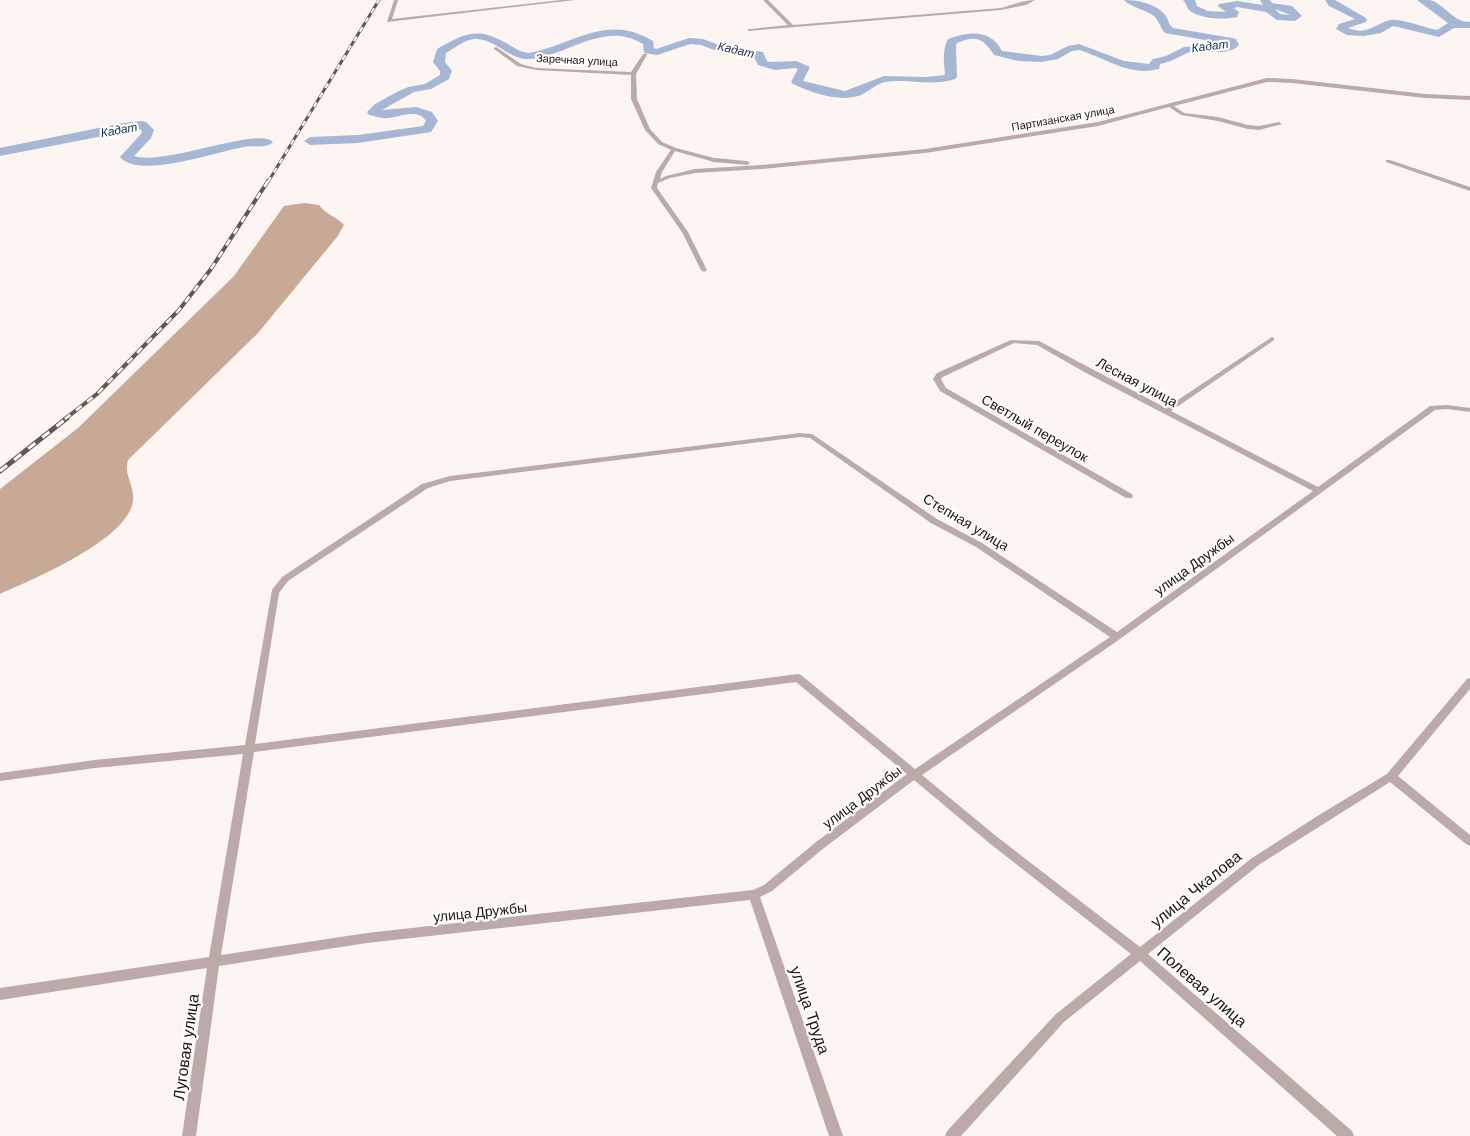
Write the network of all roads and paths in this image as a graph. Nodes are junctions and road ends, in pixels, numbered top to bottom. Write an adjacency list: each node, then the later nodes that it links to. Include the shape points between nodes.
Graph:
1 (396, 0): 2 (street, via 389,22)
2 (573, 0)
3 (764, 0): 5 (street)
4 (1034, 0): 5 (street, via 1001,9)
5 (791, 26): 6 (street)
6 (750, 30)
7 (496, 48): 9 (street, Заречная улица, via 526,67)
8 (645, 55): 9 (street, Заречная улица)
9 (633, 74): 13 (street, Заречная улица, via 634,99 648,130 660,143)
10 (1470, 98): 11 (street, Партизанская улица, via 1274,79)
11 (1171, 106): 12 (street, via 1182,114 1254,128); 15 (street, Партизанская улица, via 1098,124 925,151)
12 (1279, 124)
13 (674, 149): 15 (street, Заречная улица, via 714,160); 16 (street, via 659,172)
14 (1388, 161): 17 (street)
15 (780, 165): 16 (street, Партизанская улица, via 695,171)
16 (657, 182): 18 (street, via 654,185 656,192 685,232)
17 (1470, 189)
18 (704, 270)
19 (1272, 339): 22 (street)
20 (940, 375): 22 (street, Лесная улица, via 1013,341 1039,343); 25 (street, Светлый переулок, via 937,380 943,389)
21 (1470, 410): 24 (street, улица Дружбы, via 1433,408)
22 (1166, 411): 24 (street, Лесная улица)
23 (800, 435): 26 (street, Степная улица, via 812,436 934,521 979,545); 28 (street, Луговая улица, via 450,479 425,486 279,584 273,600)
24 (1319, 491): 26 (street, улица Дружбы)
25 (1129, 496)
26 (1117, 636): 29 (street, улица Дружбы)
27 (1470, 682): 31 (street, улица Чкалова)
28 (249, 749): 29 (street, Полевая улица, via 798,678); 30 (street); 35 (street, Луговая улица)
29 (914, 775): 33 (street, улица Дружбы, via 768,888); 34 (street, Полевая улица)
30 (0, 777)
31 (1391, 777): 32 (street); 34 (street, улица Чкалова, via 1256,861)
32 (1470, 841)
33 (754, 894): 35 (street, улица Дружбы, via 367,938); 38 (street, улица Труда)
34 (1141, 955): 39 (street, улица Чкалова, via 1060,1018); 40 (street, Полевая улица)
35 (214, 962): 36 (street, улица Дружбы); 37 (street, Луговая улица)
36 (0, 994)
37 (189, 1136)
38 (836, 1136)
39 (952, 1136)
40 (1346, 1136)

